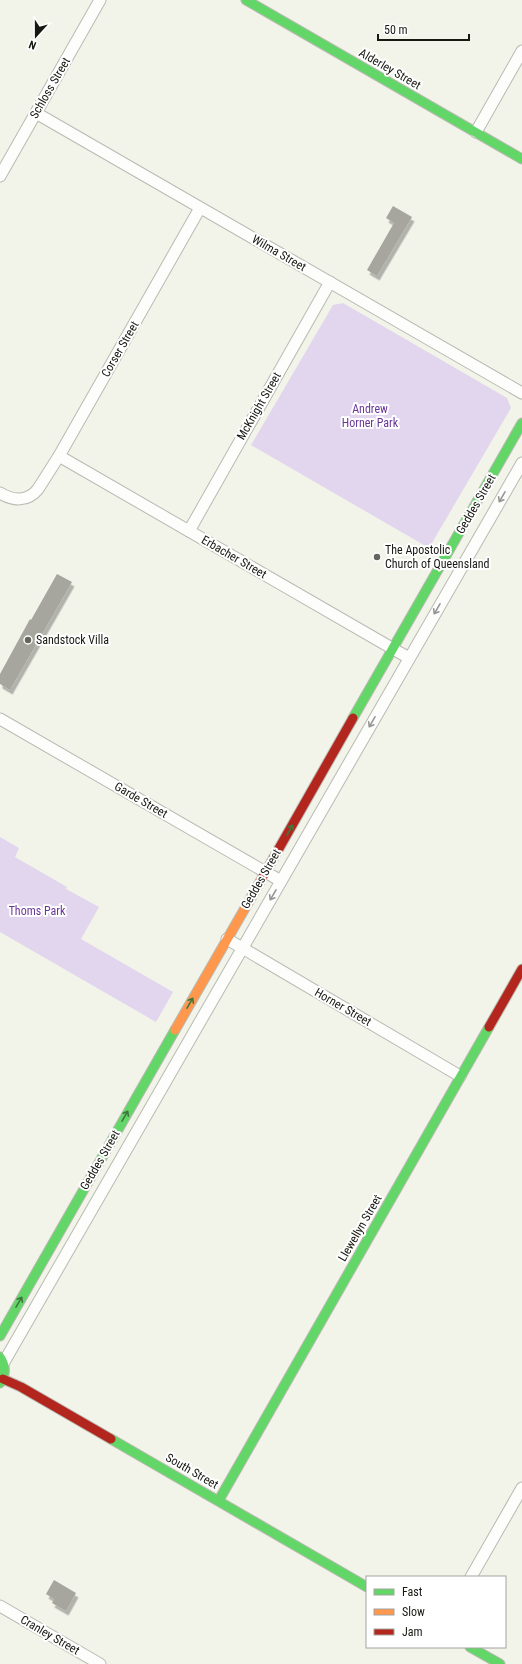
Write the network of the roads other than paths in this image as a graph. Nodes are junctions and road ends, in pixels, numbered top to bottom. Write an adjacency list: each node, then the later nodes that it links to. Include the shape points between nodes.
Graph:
1 (100, 0): 4 (street, Schloss Street)
2 (246, 0): 5 (street, Alderley Street)
3 (522, 51): 5 (street)
4 (36, 113): 7 (street, Schloss Street); 8 (street, Wilma Street)
5 (476, 132): 6 (street, Alderley Street)
6 (522, 159)
7 (0, 176)
8 (200, 208): 9 (street, Wilma Street); 12 (street, Corser Street)
9 (330, 282): 10 (street, Wilma Street); 15 (street, McKnight Street)
10 (522, 393)
11 (522, 423): 16 (street, Geddes Street)
12 (59, 456): 14 (street, Corser Street, via 35,494 16,500); 15 (street, Erbacher Street)
13 (522, 463): 17 (street, Geddes Street, one-way to 17)
14 (0, 493)
15 (189, 531): 16 (street, Erbacher Street)
16 (393, 649): 17 (street, Erbacher Street); 19 (street, Geddes Street, one-way to 16)
17 (409, 658): 20 (street, Geddes Street, one-way to 20)
18 (0, 720): 19 (street, Garde Street)
19 (265, 872): 20 (street, Garde Street); 21 (street, Geddes Street)
20 (281, 881): 22 (street, Geddes Street, one-way to 22)
21 (227, 939): 22 (street, Horner Street); 25 (street, Geddes Street, one-way to 21)
22 (242, 948): 24 (street, Horner Street); 26 (street, Geddes Street)
23 (522, 969): 24 (street, Llewellyn Street)
24 (460, 1076): 31 (street, Llewellyn Street)
25 (83, 1191): 26 (street); 27 (street, Geddes Street, one-way to 25)
26 (97, 1199): 28 (street, Geddes Street)
27 (0, 1336)
28 (2, 1360): 29 (street, via 6,1371)
29 (2, 1381): 31 (street, South Street, via 21,1387)
30 (522, 1488): 32 (street)
31 (219, 1500): 33 (street, South Street)
32 (472, 1576)
33 (366, 1586)
34 (0, 1606): 36 (street, Cranley Street)
35 (472, 1648): 37 (street)
36 (100, 1664)
37 (500, 1664)

